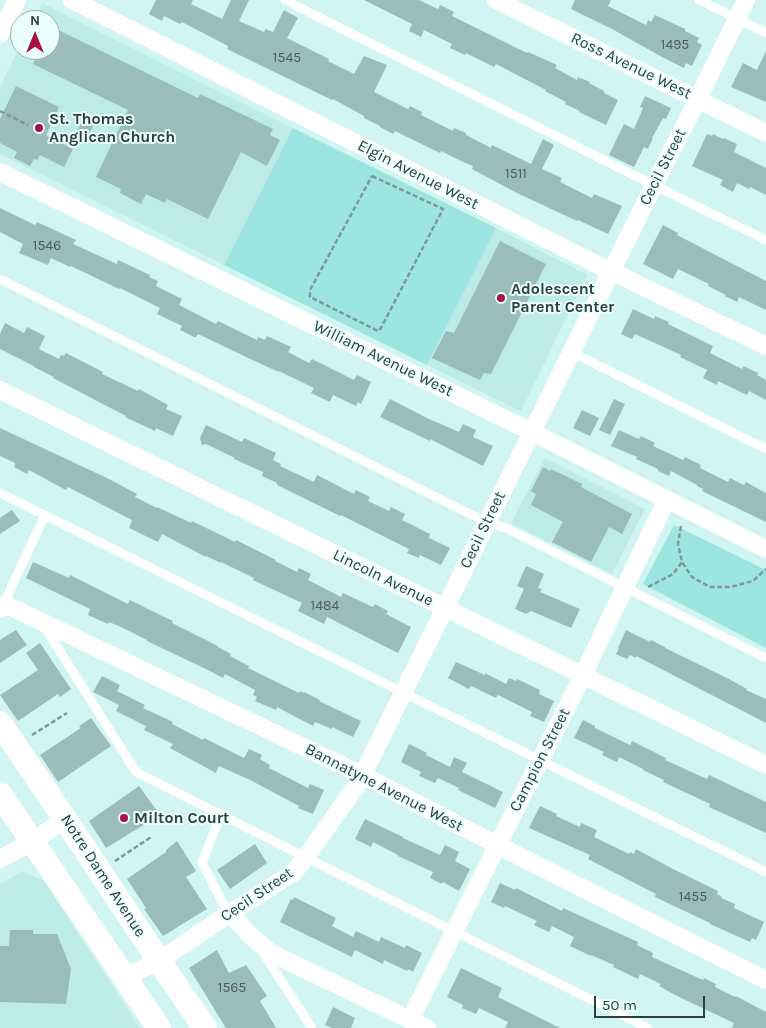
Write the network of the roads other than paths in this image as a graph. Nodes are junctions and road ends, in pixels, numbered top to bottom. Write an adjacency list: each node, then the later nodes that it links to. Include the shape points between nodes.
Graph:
1 (17, 0): 9 (street)
2 (72, 0): 15 (street, Elgin Avenue West)
3 (285, 0): 13 (lane)
4 (496, 0): 10 (street, Ross Avenue West)
5 (699, 0): 7 (lane)
6 (746, 0): 7 (street, Cecil Street)
7 (737, 18): 8 (lane); 10 (street, Cecil Street)
8 (766, 33)
9 (0, 34)
10 (698, 99): 11 (street, Ross Avenue West); 13 (street, Cecil Street)
11 (766, 133)
12 (0, 172): 20 (street, William Avenue West)
13 (654, 185): 14 (lane); 15 (street, Cecil Street)
14 (766, 240)
15 (611, 272): 17 (street, Elgin Avenue West); 18 (street, Cecil Street)
16 (0, 279): 25 (lane)
17 (766, 346)
18 (571, 352): 20 (street, Cecil Street); 21 (lane)
19 (0, 390): 29 (street, Lincoln Avenue)
20 (532, 432): 23 (street, William Avenue West); 25 (street, Cecil Street)
21 (766, 448)
22 (0, 493): 24 (lane)
23 (667, 499): 26 (street, William Avenue West); 27 (street, Campion Street)
24 (45, 516): 28 (lane); 33 (lane)
25 (487, 522): 27 (lane, via 508,529); 29 (street, Cecil Street)
26 (766, 549)
27 (625, 588): 31 (lane); 32 (street, Campion Street)
28 (2, 607): 30 (street, Bannatyne Avenue West, via 15,609)
29 (445, 608): 32 (street, Lincoln Avenue); 33 (street, Cecil Street)
30 (41, 622): 37 (street, Bannatyne Avenue West); 39 (lane, via 136,772)
31 (766, 658)
32 (583, 676): 35 (street, Campion Street); 36 (street, Lincoln Avenue)
33 (403, 692): 35 (lane); 37 (street, Cecil Street)
34 (0, 723): 40 (main road, Notre Dame Avenue)
35 (540, 761): 42 (street, Campion Street); 45 (lane)
36 (766, 765)
37 (362, 775): 42 (street, Bannatyne Avenue West); 43 (street, Cecil Street)
38 (0, 794): 41 (main road)
39 (221, 814): 43 (lane); 46 (lane, via 202,862)
40 (65, 818): 41 (street); 49 (main road, Notre Dame Avenue)
41 (32, 842): 44 (street); 50 (main road)
42 (497, 845): 47 (street, Campion Street); 51 (street, Bannatyne Avenue West)
43 (306, 857): 46 (street, Cecil Street, via 293,873); 47 (lane)
44 (0, 858)
45 (766, 872)
46 (230, 913): 48 (street); 49 (street, Cecil Street)
47 (455, 932): 52 (street, Campion Street); 57 (lane)
48 (251, 936): 52 (street, via 271,953); 55 (lane)
49 (159, 961): 50 (street, Cecil Street); 54 (main road, Notre Dame Avenue)
50 (124, 978): 53 (main road)
51 (766, 980)
52 (410, 1020): 56 (street)
53 (159, 1028)
54 (205, 1028)
55 (312, 1028)
56 (427, 1028)
57 (648, 1028)

